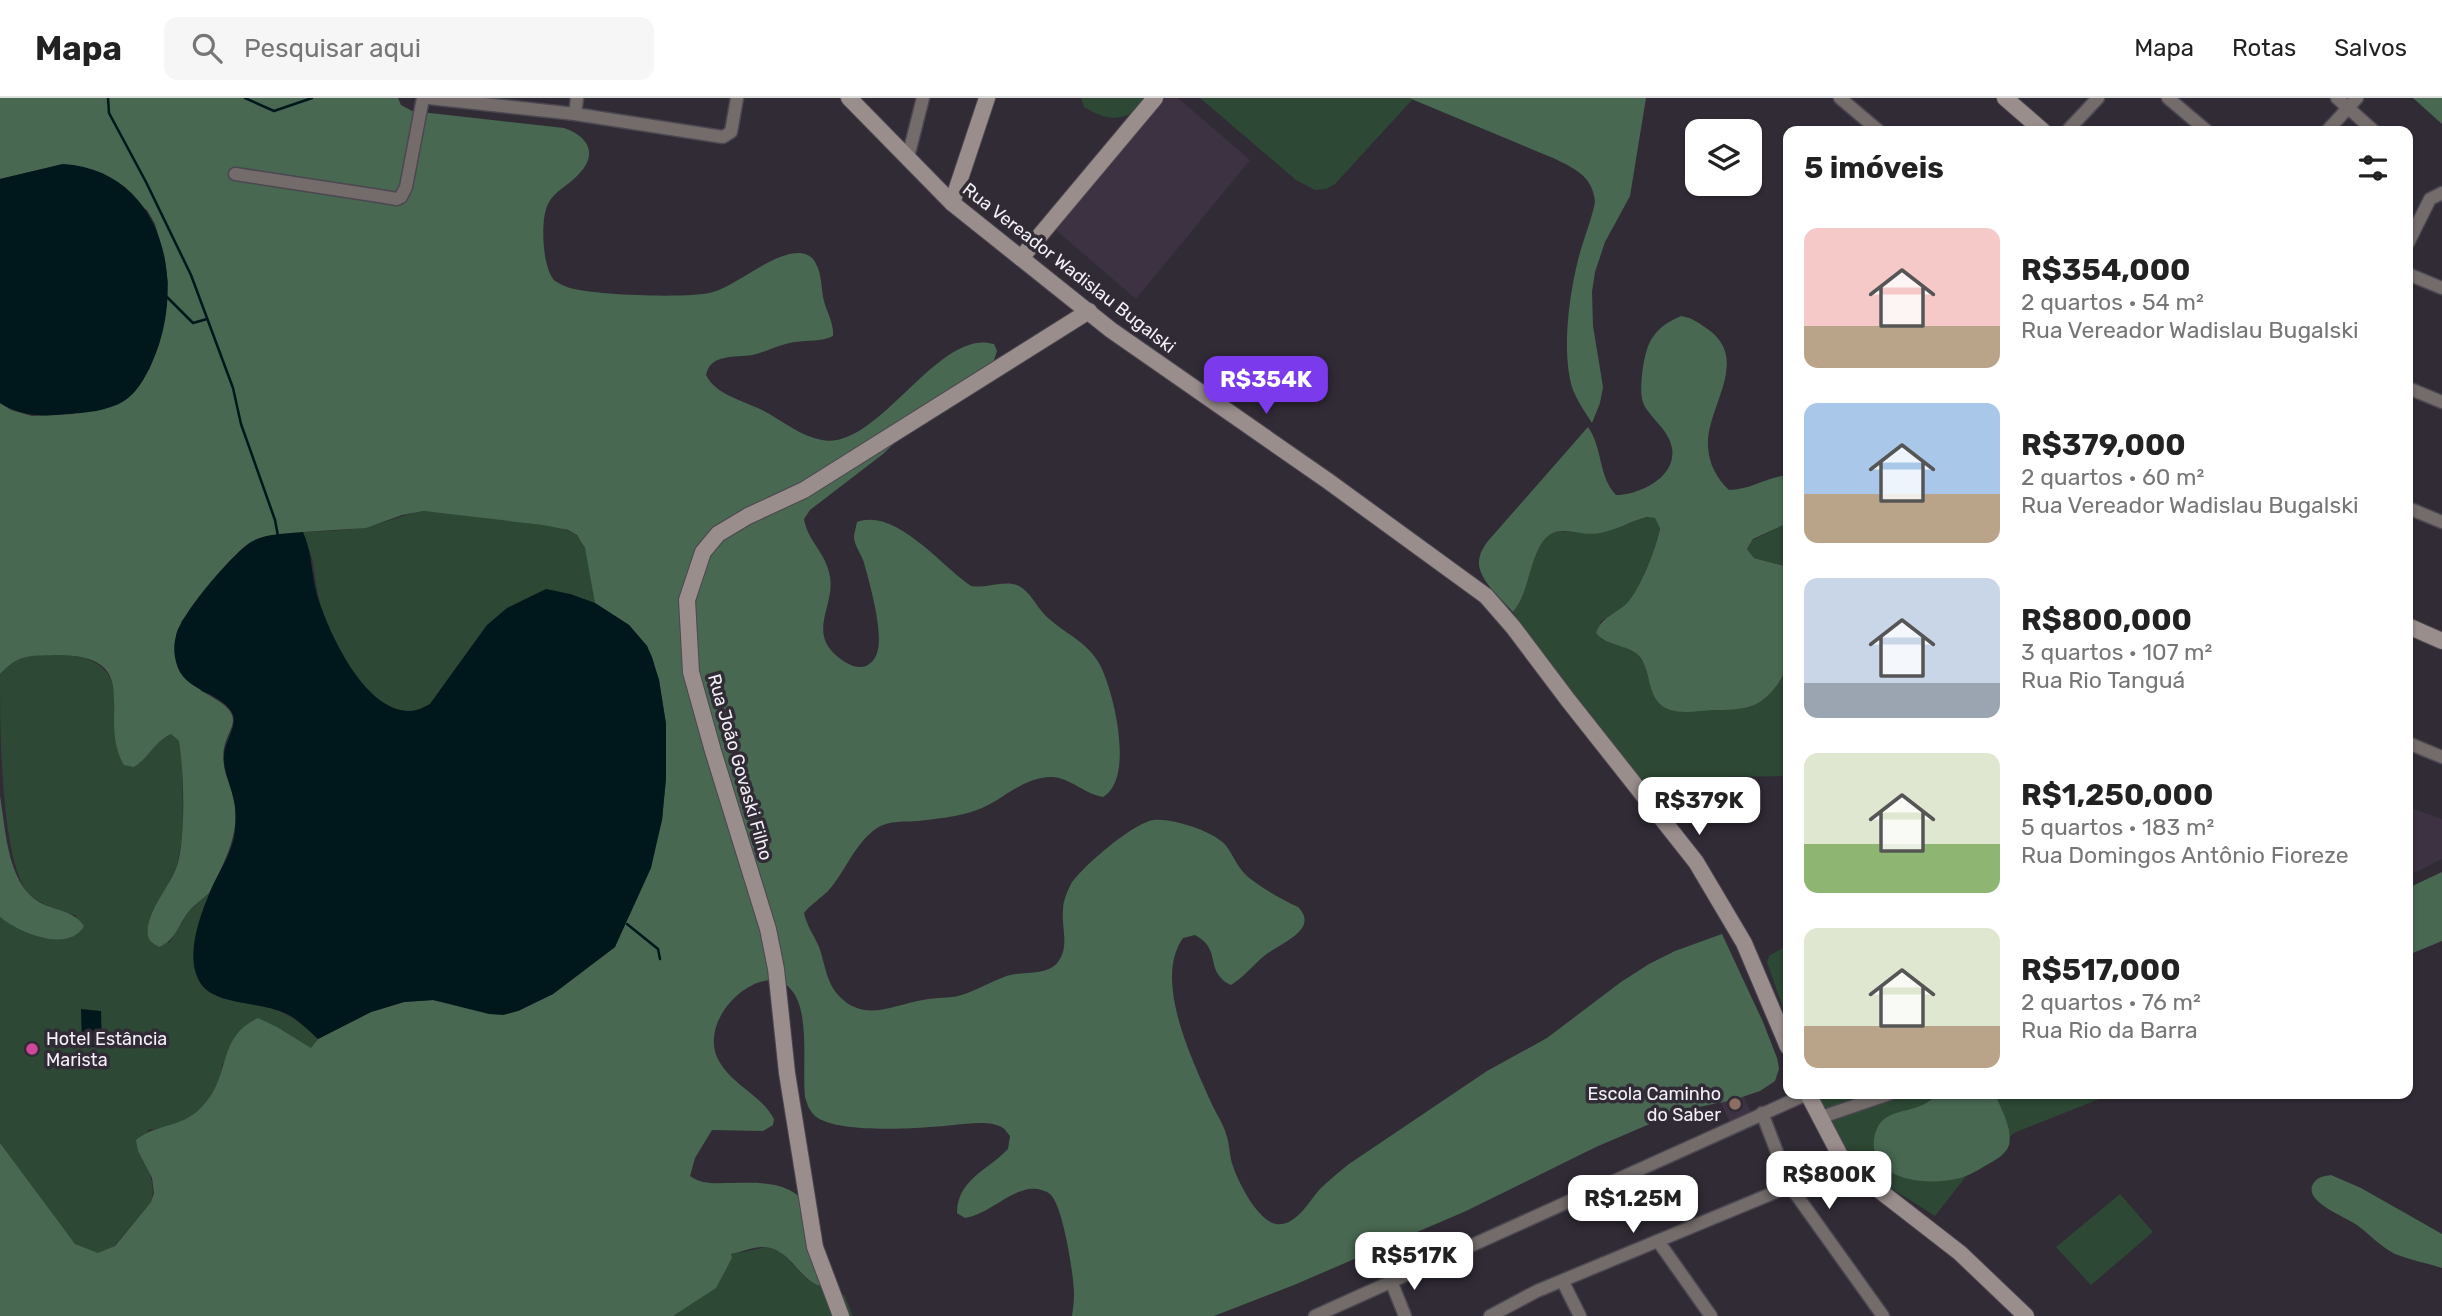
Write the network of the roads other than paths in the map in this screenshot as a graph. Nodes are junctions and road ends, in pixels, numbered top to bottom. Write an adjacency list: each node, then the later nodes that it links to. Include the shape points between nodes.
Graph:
1 (424, 98): 23 (street, via 401,197)
2 (429, 98): 15 (street)
3 (577, 98): 15 (street)
4 (737, 98): 15 (street, via 731,132 723,137)
5 (849, 98): 22 (main road, Rua Vereador Wadislau Bugalski)
6 (923, 98): 22 (street)
7 (987, 98): 25 (main road)
8 (1155, 98): 27 (main road)
9 (1840, 98): 16 (street)
10 (2006, 98): 17 (main road)
11 (2098, 98): 18 (street)
12 (2168, 98): 19 (street)
13 (2337, 98): 14 (street)
14 (2353, 103): 20 (street); 21 (street)
15 (575, 114)
16 (1873, 126)
17 (2037, 126)
18 (2072, 126)
19 (2201, 126)
20 (2332, 126)
21 (2370, 126)
22 (908, 157): 25 (main road, Rua Vereador Wadislau Bugalski)
23 (235, 174)
24 (2442, 193): 26 (street, via 2431,199)
25 (952, 203): 27 (main road, Rua Vereador Wadislau Bugalski)
26 (2413, 233)
27 (1021, 258): 30 (main road, Rua Vereador Wadislau Bugalski)
28 (2413, 276): 29 (street)
29 (2442, 288)
30 (1089, 311): 39 (main road, Rua Vereador Wadislau Bugalski, via 1486,596 1696,862 1744,943); 50 (main road, Rua João Govaski Filho, via 804,490 718,534 703,552 687,600 691,672 768,929 815,1247)
31 (2413, 390): 32 (street)
32 (2442, 402)
33 (2413, 510): 34 (street)
34 (2442, 522)
35 (2413, 628): 36 (main road)
36 (2442, 640)
37 (2413, 745): 38 (street)
38 (2442, 757)
39 (1783, 1035)
40 (1795, 1099): 43 (street)
41 (1810, 1099): 44 (main road)
42 (1874, 1099): 44 (street)
43 (1762, 1113): 45 (street); 47 (street)
44 (1819, 1118): 56 (main road, via 1844,1163 1959,1253)
45 (1790, 1186): 46 (street); 55 (street)
46 (1658, 1241): 48 (street); 54 (street)
47 (1391, 1281): 49 (street); 51 (street)
48 (1563, 1282): 52 (street); 53 (street)
49 (1318, 1315)
50 (841, 1316)
51 (1405, 1316)
52 (1490, 1316)
53 (1580, 1316)
54 (1711, 1316)
55 (1883, 1316)
56 (2026, 1316)

